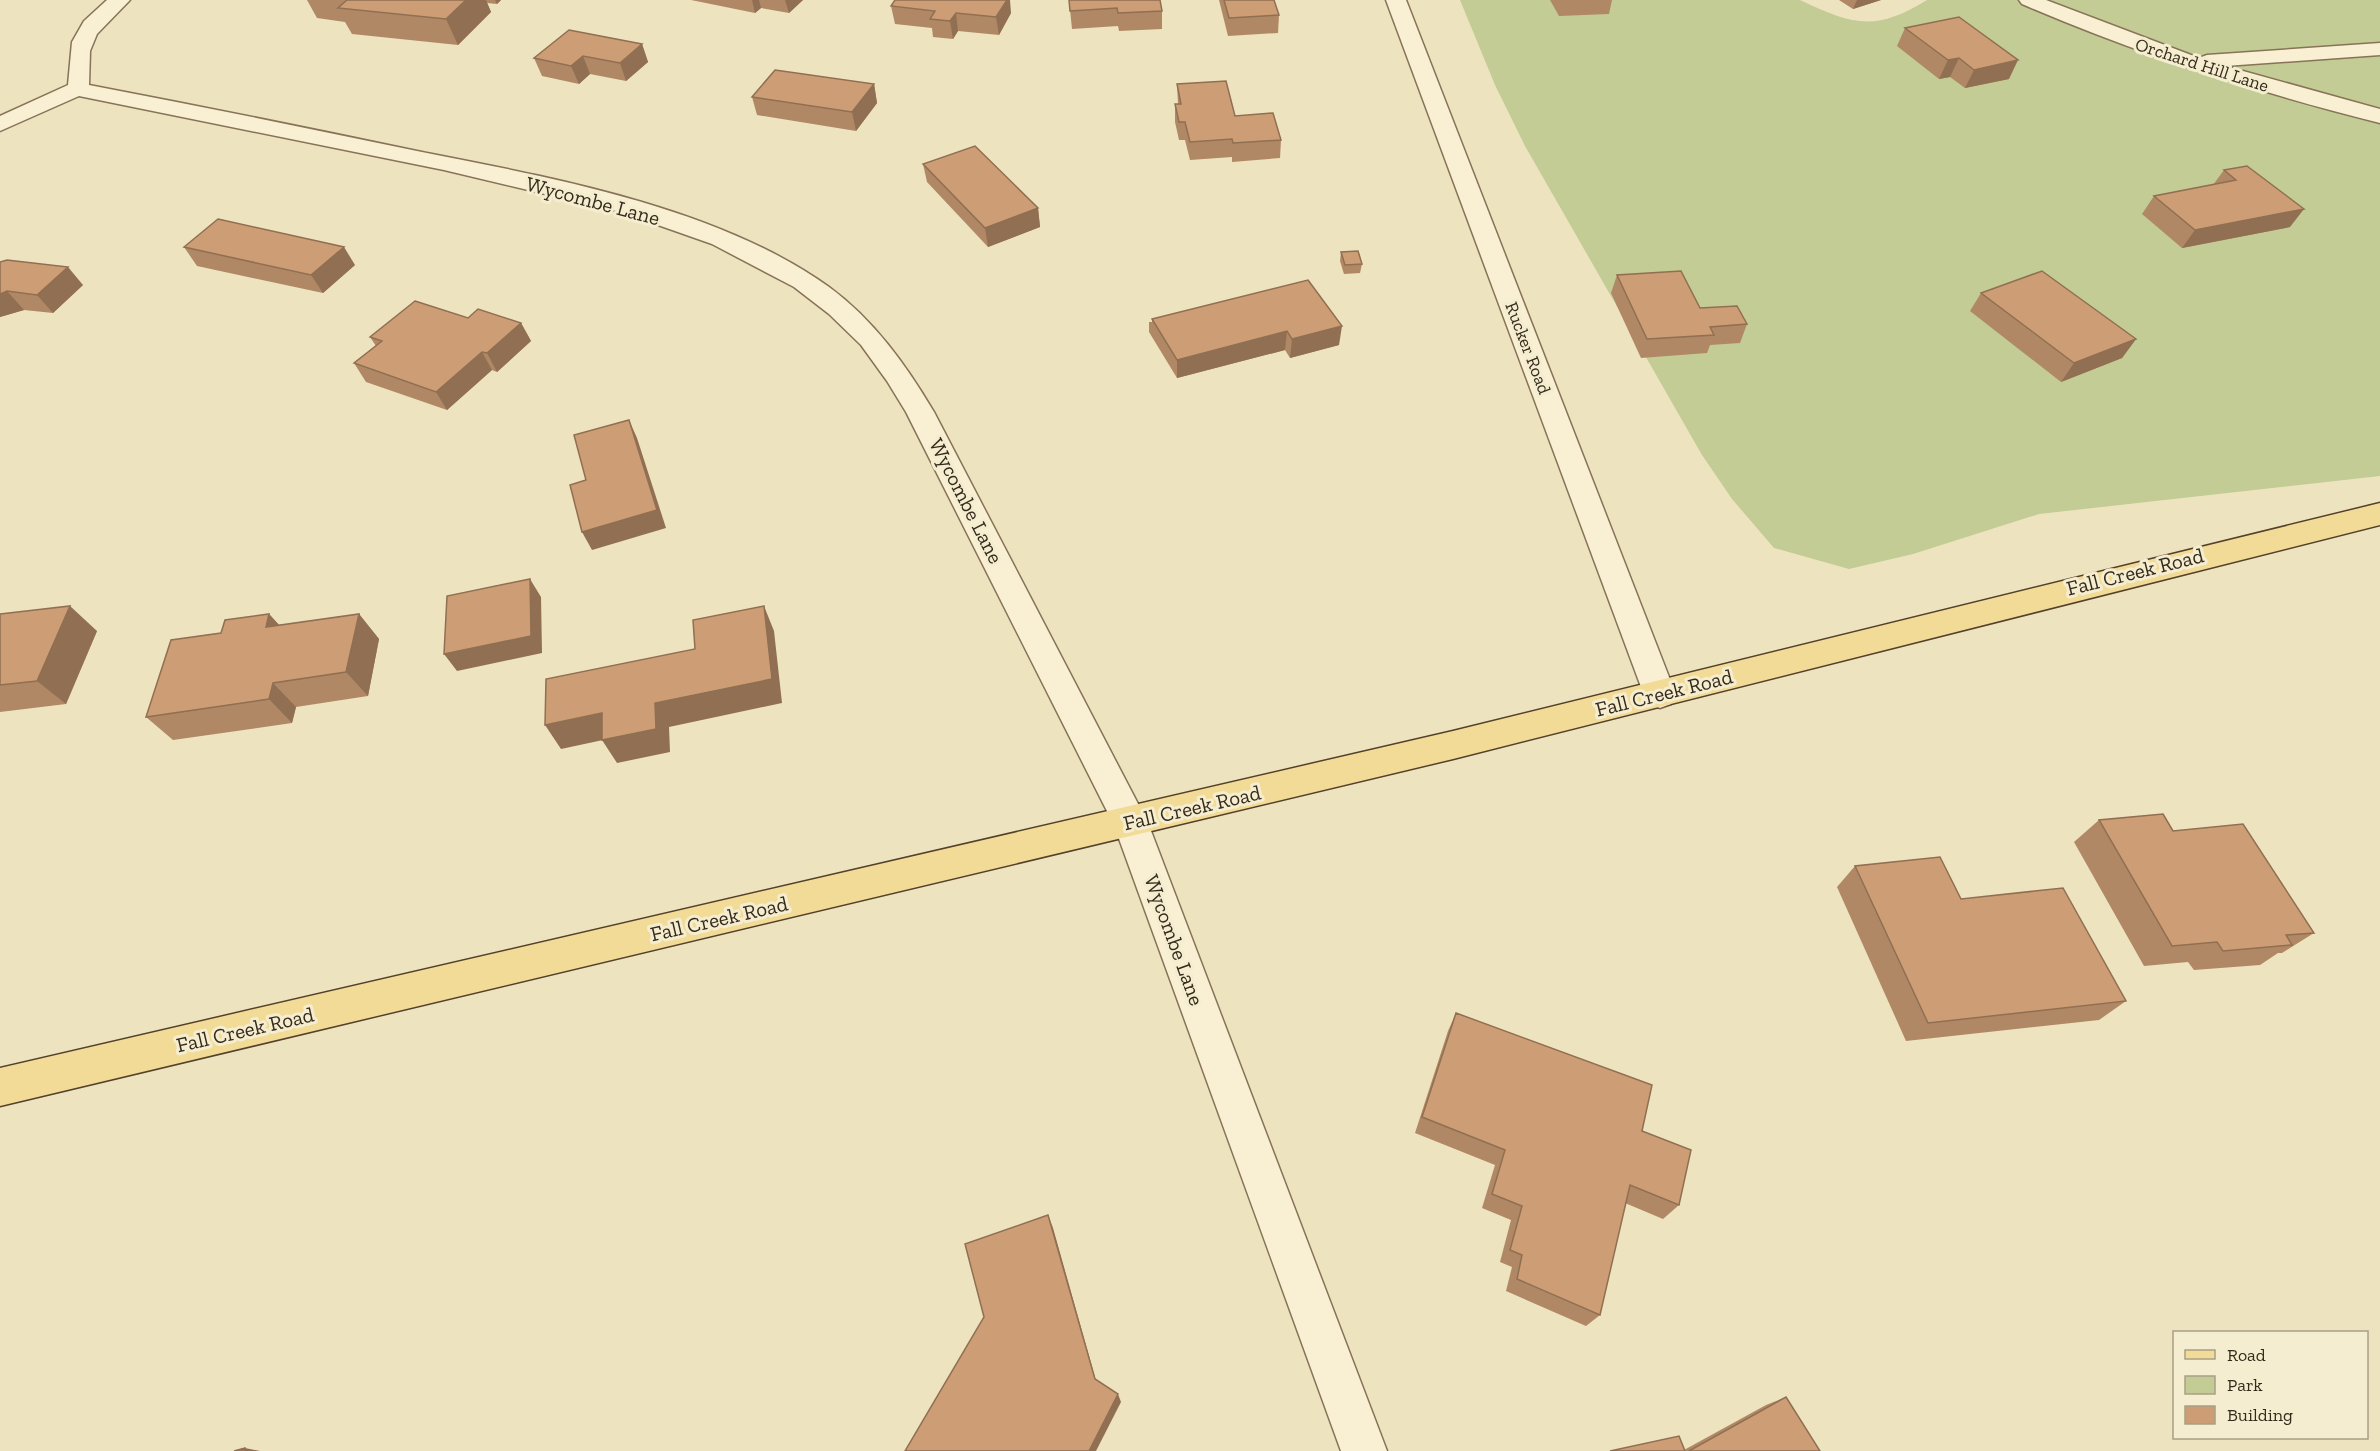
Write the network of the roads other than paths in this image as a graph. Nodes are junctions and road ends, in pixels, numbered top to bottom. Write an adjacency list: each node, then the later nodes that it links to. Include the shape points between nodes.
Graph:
1 (120, 0): 6 (street, via 86,34 80,47)
2 (1396, 0): 10 (street, Rucker Road)
3 (2029, 0): 5 (street, Orchard Hill Lane)
4 (2380, 49): 5 (street)
5 (2190, 62): 7 (street, Orchard Hill Lane)
6 (77, 88): 8 (street); 11 (street, Wycombe Lane, via 489,172 596,198 707,234 803,281 848,316 909,393)
7 (2380, 116)
8 (0, 124)
9 (2380, 514): 10 (main road, Fall Creek Road, via 1939,621)
10 (1660, 695): 11 (main road, Fall Creek Road)
11 (1131, 823): 12 (main road, Fall Creek Road); 13 (street, Wycombe Lane)
12 (0, 1087)
13 (1364, 1451)

